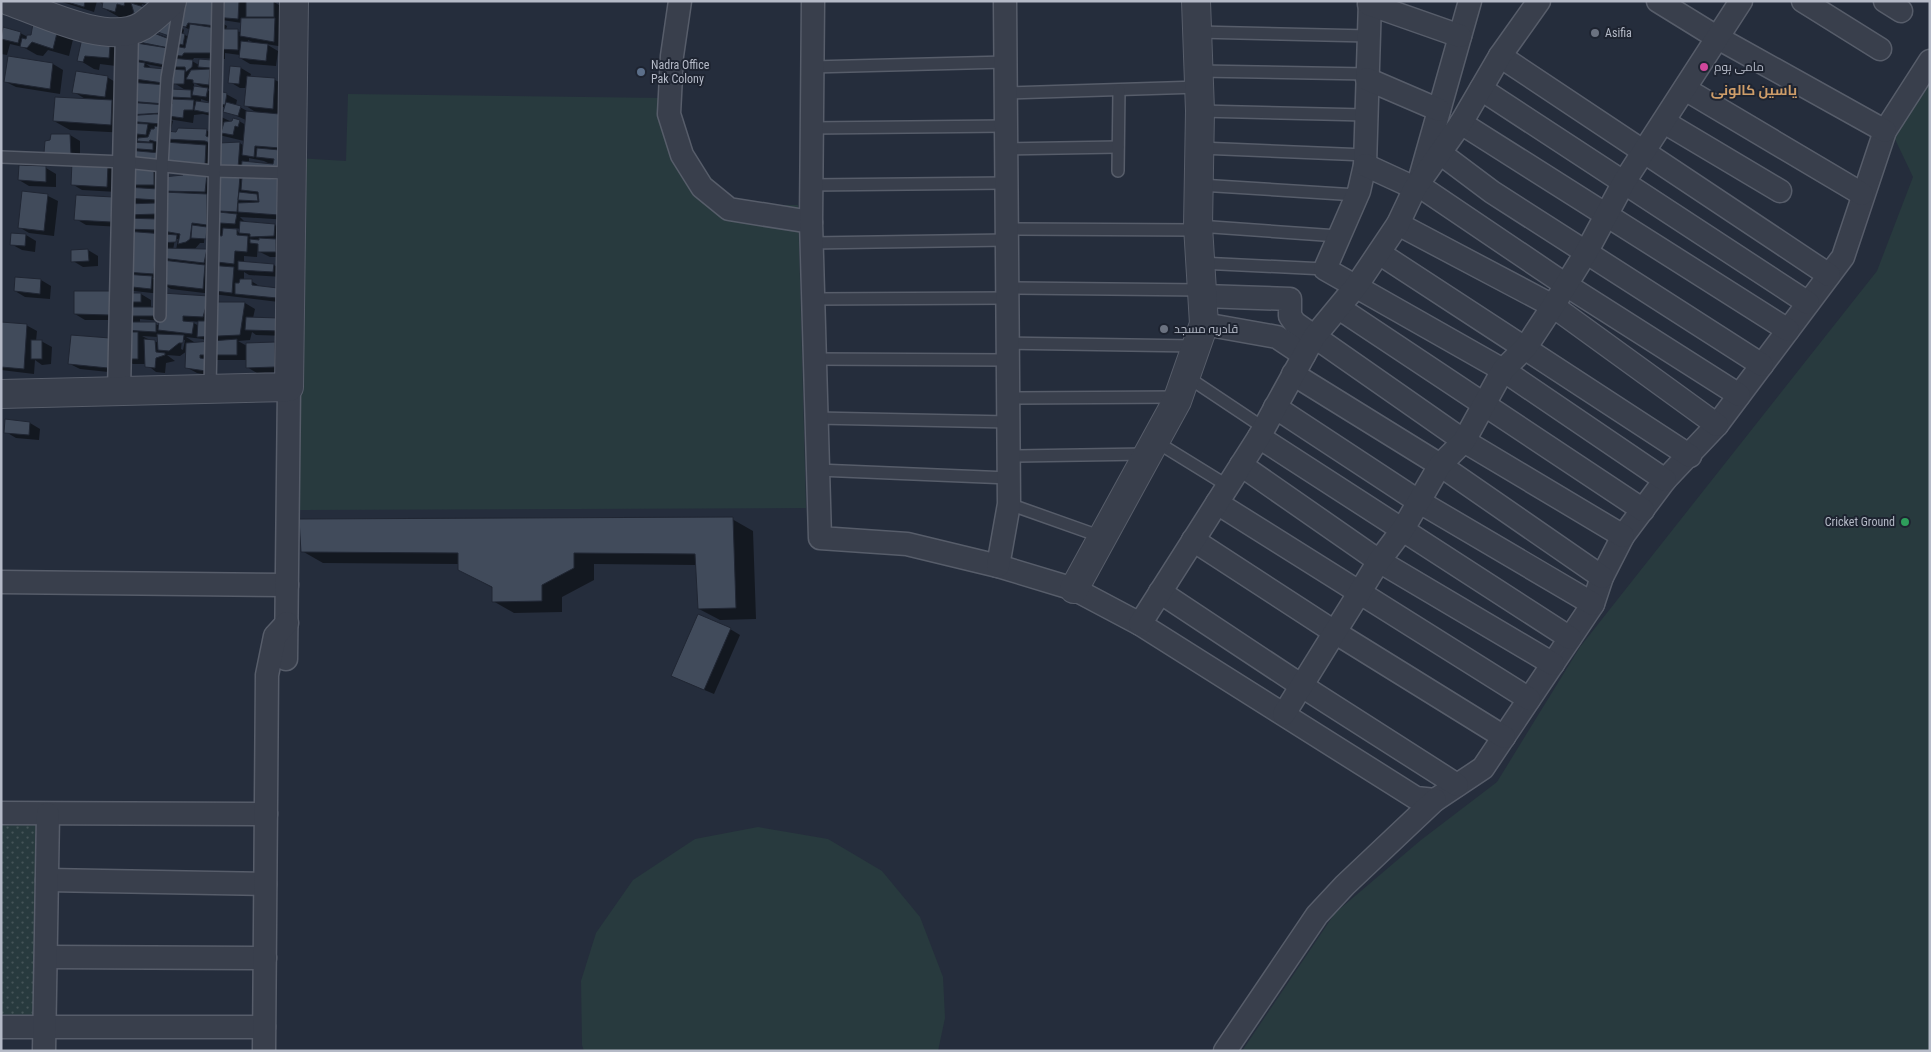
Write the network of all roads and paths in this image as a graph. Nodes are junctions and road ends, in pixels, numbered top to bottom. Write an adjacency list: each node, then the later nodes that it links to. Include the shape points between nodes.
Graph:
1 (172, 1): 16 (street, via 141,26)
2 (180, 1): 47 (lane, via 167,78)
3 (218, 1): 48 (lane)
4 (294, 1): 50 (street)
5 (680, 1): 62 (street, via 672,56 669,114 682,155 702,187 729,209)
6 (812, 1): 25 (street)
7 (1005, 1): 24 (street)
8 (1196, 1): 17 (street)
9 (1470, 1): 19 (street)
10 (1539, 1): 22 (street)
11 (1658, 1): 20 (street)
12 (1741, 1): 20 (street)
13 (1803, 1): 21 (street)
14 (14, 2): 16 (street, via 93,30)
15 (1370, 2): 18 (street); 19 (street)
16 (127, 31): 46 (street)
17 (1197, 32): 18 (lane); 30 (street)
18 (1369, 36): 26 (street)
19 (1460, 36): 32 (street)
20 (1718, 38): 28 (street); 38 (street)
21 (1880, 49)
22 (1500, 56): 27 (street); 42 (street)
23 (1930, 61): 38 (street)
24 (1006, 62): 25 (lane); 31 (street)
25 (812, 67): 37 (street)
26 (1367, 77): 30 (lane); 32 (street); 33 (street)
27 (1481, 89): 35 (street); 51 (street)
28 (1685, 89): 34 (street); 57 (street)
29 (1119, 90): 30 (lane); 31 (lane); 39 (lane)
30 (1200, 90): 33 (lane); 40 (street)
31 (1006, 94): 36 (street)
32 (1439, 110): 55 (street)
33 (1366, 114): 45 (street)
34 (1664, 122): 42 (street); 56 (street)
35 (1461, 123): 43 (street); 59 (street)
36 (1006, 126): 37 (lane); 41 (street)
37 (812, 128): 53 (street)
38 (1885, 131): 57 (street)
39 (1118, 147): 41 (lane); 49 (lane)
40 (1200, 148): 45 (lane); 54 (street)
41 (1006, 149): 52 (street)
42 (1644, 152): 51 (street); 69 (street)
43 (1440, 153): 55 (street); 65 (street, via 1492,192)
44 (1, 157): 46 (lane)
45 (1365, 160): 55 (street); 58 (street)
46 (125, 162): 47 (lane); 90 (street)
47 (162, 166): 48 (lane); 78 (lane)
48 (213, 170): 50 (lane); 89 (lane)
49 (1118, 171)
50 (292, 173): 87 (street)
51 (1624, 182): 59 (street); 75 (street)
52 (1007, 183): 53 (lane); 63 (street)
53 (811, 185): 62 (street)
54 (1200, 185): 58 (lane); 61 (street)
55 (1416, 186): 60 (street); 71 (street)
56 (1780, 191)
57 (1862, 194): 69 (street, via 1843,256)
58 (1357, 195): 64 (street)
59 (1605, 215): 65 (street); 79 (street)
60 (1398, 224): 66 (street); 76 (street)
61 (1198, 228): 63 (lane); 64 (lane); 67 (street)
62 (812, 232): 63 (lane); 74 (street)
63 (1007, 235): 72 (street)
64 (1338, 236): 68 (street)
65 (1587, 251): 71 (street); 85 (street)
66 (1378, 253): 70 (street); 81 (street)
67 (1200, 263): 68 (lane); 73 (street)
68 (1325, 268): 70 (street)
69 (1829, 275): 75 (street)
70 (1357, 285): 77 (street); 86 (street)
71 (1566, 285): 76 (street); 92 (street)
72 (1008, 293): 73 (lane); 74 (lane); 82 (street)
73 (1203, 293): 80 (street); 83 (street, via 1286,298 1291,303 1292,319)
74 (813, 299): 84 (street)
75 (1808, 303): 79 (street)
76 (1552, 306): 81 (street); 98 (street)
77 (1338, 308): 83 (street); 94 (street)
78 (160, 316)
79 (1788, 330): 85 (street)
80 (1200, 335): 82 (lane); 83 (street, via 1271,335); 88 (street)
81 (1526, 347): 86 (street); 103 (street)
82 (1008, 351): 84 (lane); 93 (street)
83 (1304, 355): 95 (street); 100 (street); 105 (street)
84 (815, 359): 96 (street)
85 (1762, 365): 92 (street)
86 (1503, 370): 94 (street); 108 (street)
87 (289, 387): 89 (street); 121 (street)
88 (1182, 387): 93 (lane); 99 (lane); 101 (street)
89 (210, 389): 90 (street)
90 (119, 391): 91 (street)
91 (1, 394)
92 (1739, 395): 98 (street)
93 (1009, 398): 97 (street)
94 (1484, 405): 100 (street); 112 (street)
95 (1275, 407): 99 (street); 110 (street)
96 (817, 418): 97 (lane); 106 (street)
97 (1009, 422): 102 (street)
98 (1717, 425): 103 (street)
99 (1261, 433): 104 (street); 113 (street)
100 (1464, 441): 105 (street); 114 (street)
101 (1151, 447): 102 (lane); 109 (lane); 115 (street)
102 (1009, 456): 107 (street)
103 (1690, 456): 108 (street)
104 (1241, 465): 109 (street); 117 (street)
105 (1440, 465): 110 (street); 119 (street)
106 (818, 470): 107 (lane); 118 (street, via 820,538 907,544)
107 (1009, 478): 111 (street)
108 (1665, 480): 112 (street)
109 (1223, 494): 116 (street); 124 (street)
110 (1418, 500): 113 (street); 125 (street)
111 (1010, 504): 115 (lane); 118 (street)
112 (1642, 510): 114 (street)
113 (1403, 529): 117 (street); 129 (street)
114 (1623, 536): 119 (street)
115 (1102, 538): 122 (street)
116 (1193, 540): 123 (street); 128 (street)
117 (1379, 561): 124 (street); 131 (street)
118 (998, 566): 122 (street)
119 (1602, 577): 125 (street)
120 (1, 582): 121 (street)
121 (287, 586): 126 (street)
122 (1074, 589): 127 (street)
123 (1160, 592): 127 (street); 132 (street)
124 (1360, 593): 128 (street); 133 (street)
125 (1593, 604): 129 (street)
126 (287, 622): 130 (street); 140 (street, via 275,636 267,675)
127 (1140, 624): 134 (street)
128 (1336, 633): 132 (street); 135 (street)
129 (1570, 638): 131 (street)
130 (286, 659)
131 (1553, 664): 133 (street)
132 (1302, 686): 134 (street); 136 (street)
133 (1529, 699): 135 (street)
134 (1284, 714): 137 (street, via 1416,798)
135 (1504, 737): 136 (street, via 1483,768)
136 (1457, 785): 137 (street)
137 (1435, 800): 150 (street, via 1344,885 1317,915)
138 (1, 814): 139 (street)
139 (48, 814): 140 (street); 141 (street)
140 (266, 814): 142 (street)
141 (47, 880): 142 (street); 143 (street)
142 (265, 884): 144 (street)
143 (46, 957): 144 (street); 146 (street)
144 (265, 958): 147 (street)
145 (1, 1027): 146 (street)
146 (45, 1027): 147 (street); 148 (street)
147 (264, 1027): 149 (street)
148 (44, 1051)
149 (264, 1051)
150 (1225, 1051)

